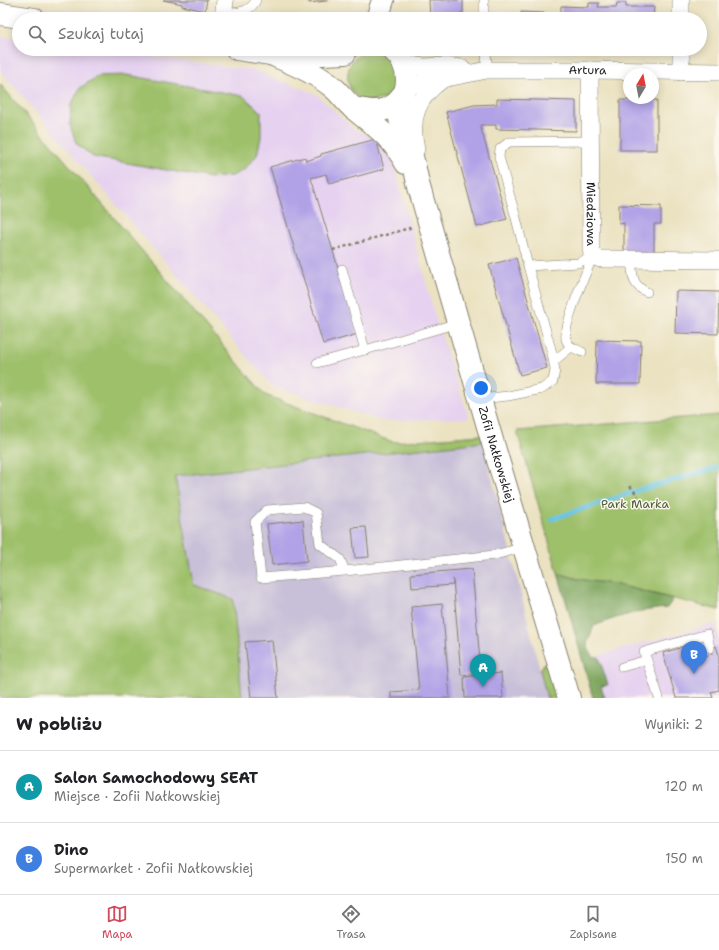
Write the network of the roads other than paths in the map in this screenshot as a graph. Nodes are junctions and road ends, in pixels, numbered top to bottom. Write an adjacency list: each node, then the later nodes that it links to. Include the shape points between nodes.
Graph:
1 (256, 0): 6 (lane, via 246,11)
2 (383, 0): 7 (street)
3 (392, 0): 8 (street)
4 (484, 0): 9 (lane)
5 (681, 0): 10 (street)
6 (224, 11)
7 (379, 12)
8 (393, 12)
9 (484, 12)
10 (681, 12)
11 (0, 14): 12 (street)
12 (12, 16)
13 (276, 56): 24 (street, via 322,79)
14 (344, 56): 24 (street, via 338,64)
15 (399, 56): 25 (street, via 408,74)
16 (402, 56): 19 (street, Artura, via 423,67)
17 (485, 56): 19 (lane)
18 (681, 56): 21 (street)
19 (483, 70): 20 (street, Artura); 23 (street, Artura)
20 (590, 70): 21 (street, Artura); 27 (street, Miedziowa)
21 (681, 72): 22 (street, Artura)
22 (719, 72)
23 (446, 77): 25 (street, Artura); 28 (street, via 426,94 418,107 413,124 419,162)
24 (336, 91): 26 (street)
25 (404, 92): 26 (street, via 395,104 386,109 377,111); 28 (street, via 399,108 400,122 410,149)
26 (353, 108): 28 (street, via 392,141)
27 (591, 141): 29 (street, Miedziowa); 32 (lane, via 509,142 500,149 499,157)
28 (419, 187): 35 (street, Zofii Nałkowskiej)
29 (593, 256): 30 (street, Miedziowa, via 600,259); 32 (lane, via 578,263); 36 (lane, via 566,330 566,340)
30 (631, 259): 31 (street, Miedziowa); 34 (lane, via 635,283 639,289)
31 (719, 260)
32 (528, 266): 39 (lane)
33 (342, 269): 37 (lane)
34 (647, 292)
35 (458, 323): 37 (lane); 41 (street, Zofii Nałkowskiej)
36 (571, 347): 38 (lane); 39 (lane)
37 (365, 350): 40 (lane)
38 (582, 352)
39 (554, 361): 41 (lane, via 553,381 542,388)
40 (317, 363)
41 (480, 399): 42 (street, Zofii Nałkowskiej)
42 (524, 547): 43 (lane, via 495,555); 47 (street, Zofii Nałkowskiej)
43 (345, 571): 43 (lane, via 261,578 255,522 267,510 304,507 316,513 320,544 340,559)
44 (710, 648): 45 (lane, via 706,634 644,652)
45 (647, 660): 46 (lane); 48 (lane)
46 (622, 667)
47 (569, 698)
48 (659, 698)

